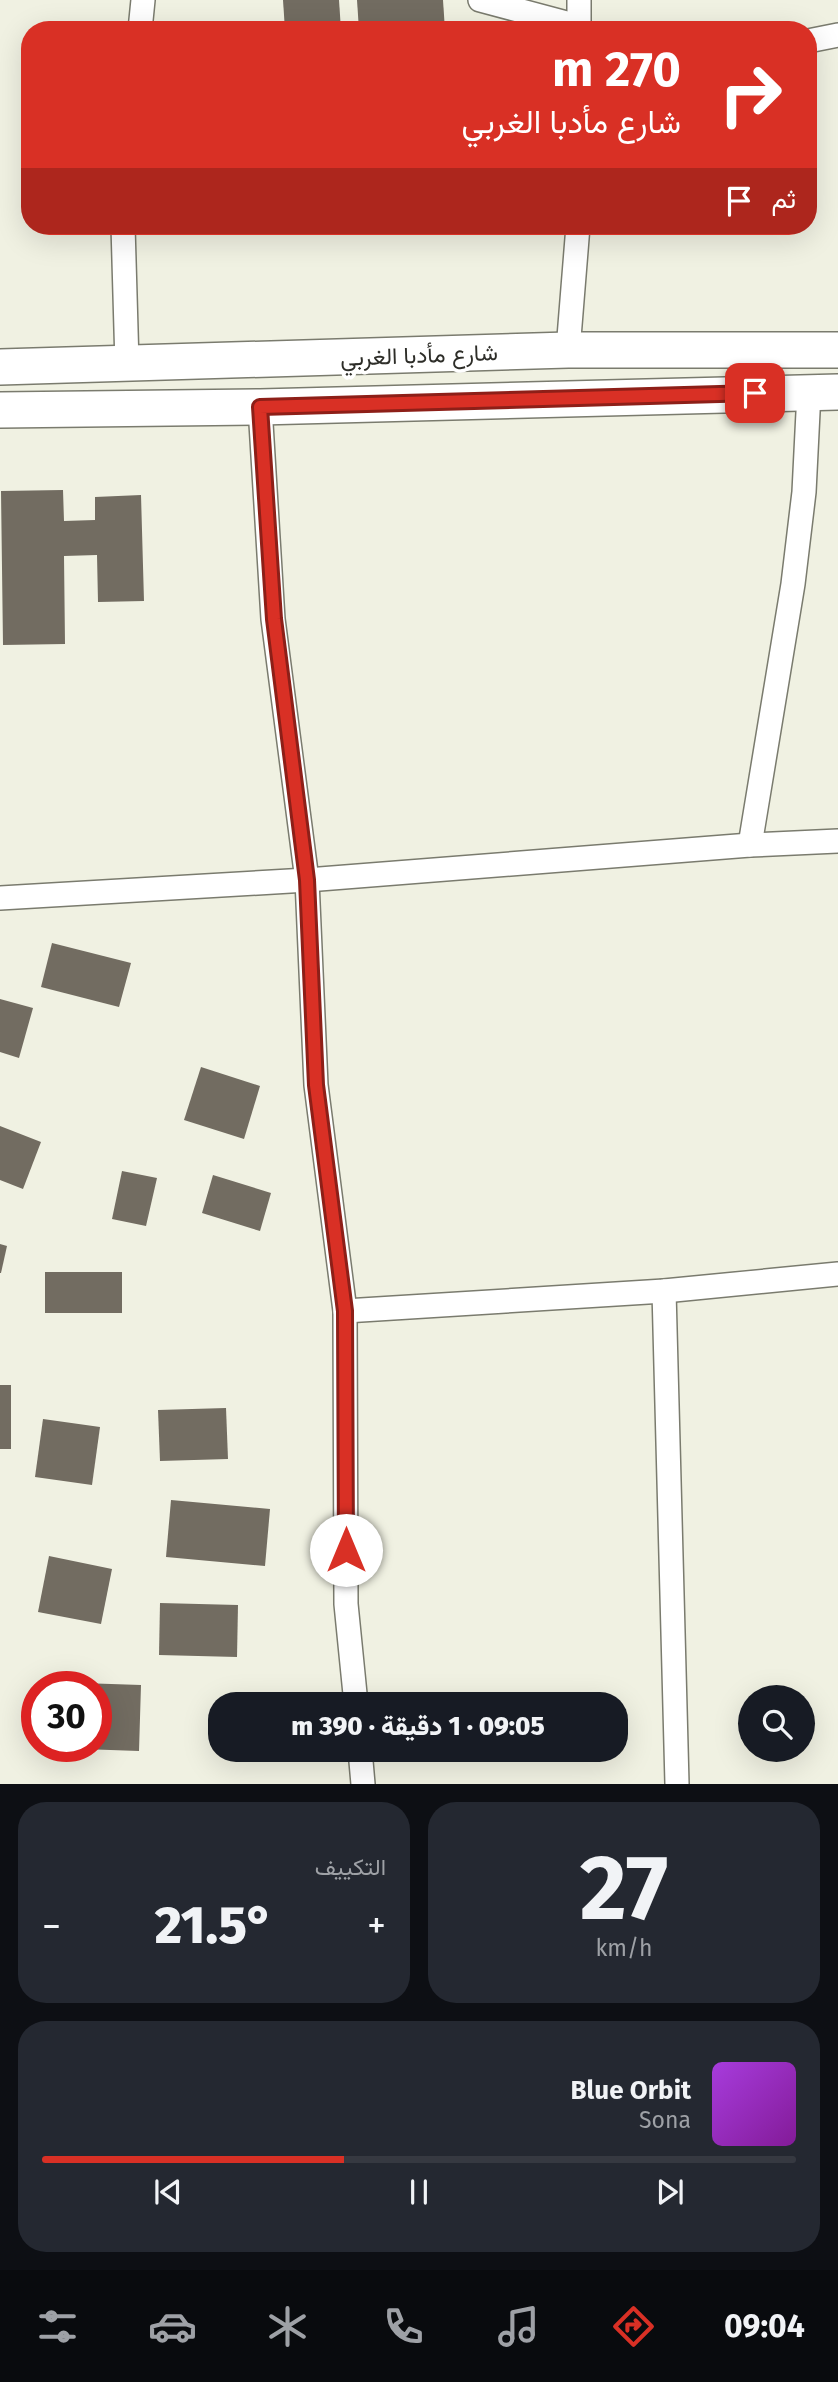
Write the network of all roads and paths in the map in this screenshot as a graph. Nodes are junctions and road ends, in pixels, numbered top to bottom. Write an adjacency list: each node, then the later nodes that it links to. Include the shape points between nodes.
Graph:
1 (143, 0): 4 (street)
2 (480, 0): 5 (street)
3 (579, 0): 6 (street)
4 (141, 21)
5 (554, 21)
6 (579, 21)
7 (838, 35): 8 (street)
8 (817, 39)
9 (123, 235): 13 (street)
10 (577, 235): 11 (street)
11 (568, 350): 12 (main road, شارع مأدبا الغربي); 13 (main road, شارع مأدبا الغربي)
12 (838, 350)
13 (127, 364): 14 (main road, شارع مأدبا الغربي)
14 (0, 367)
15 (824, 392): 16 (main road, شارع مأدبا الغربي); 19 (street, via 804,492)
16 (260, 407): 17 (main road, شارع مأدبا الغربي); 20 (street, via 274,619)
17 (0, 410)
18 (838, 841): 19 (street)
19 (750, 845): 20 (street)
20 (307, 880): 21 (street); 24 (street, via 316,1085)
21 (0, 898)
22 (838, 1274): 23 (street)
23 (664, 1291): 24 (street); 28 (street)
24 (345, 1311): 25 (street, via 346,1604)
25 (355, 1692)
26 (361, 1762): 27 (street)
27 (363, 1783)
28 (677, 1783)

